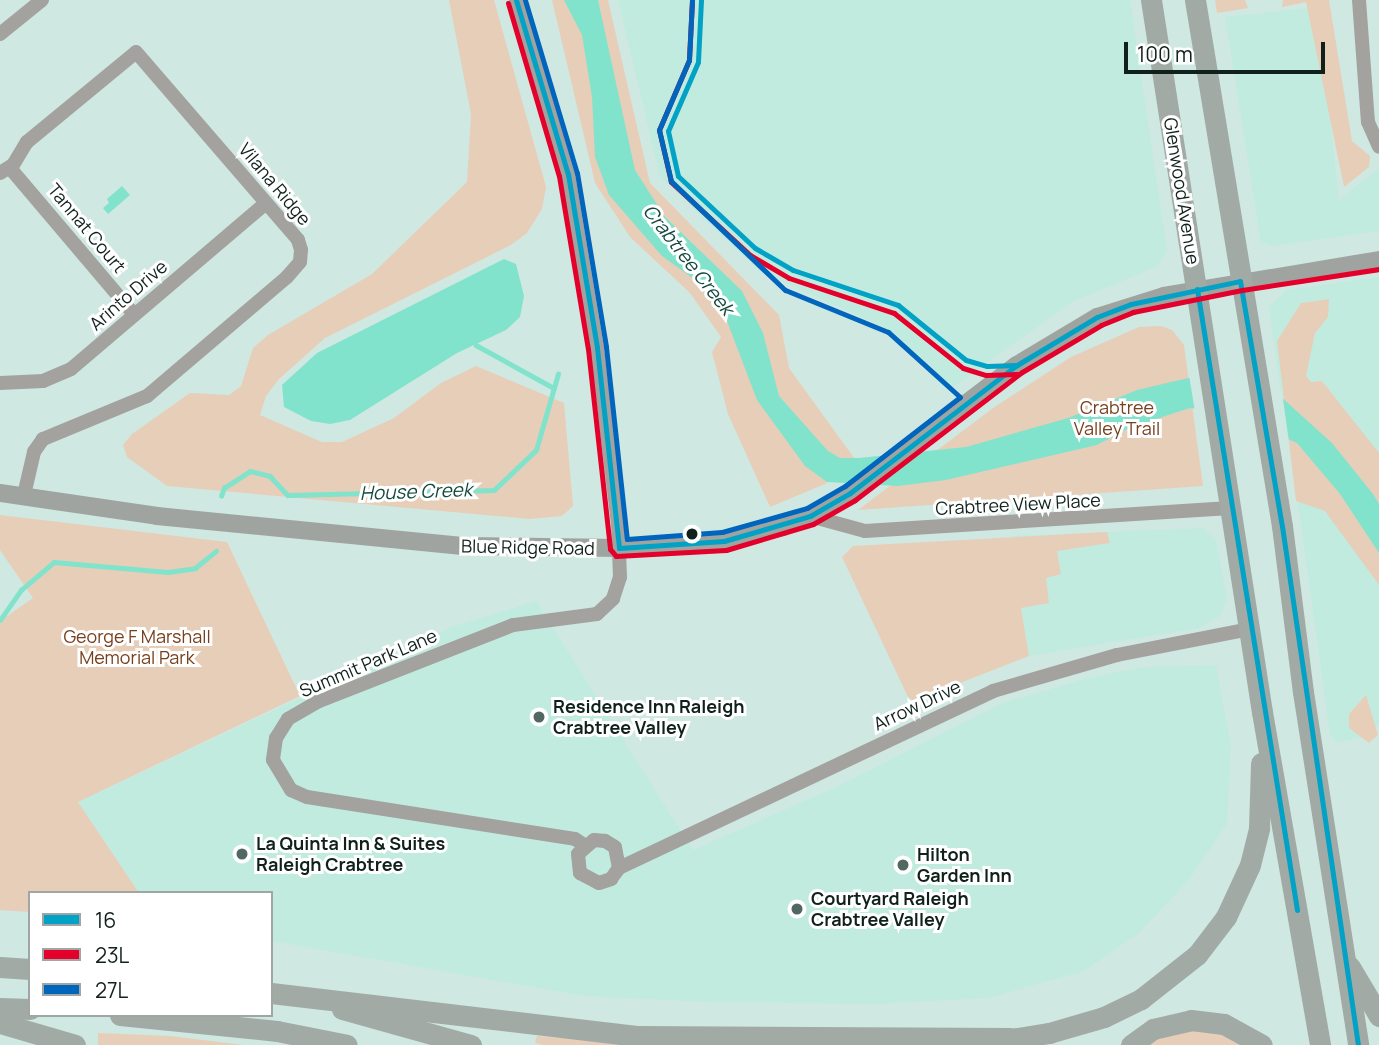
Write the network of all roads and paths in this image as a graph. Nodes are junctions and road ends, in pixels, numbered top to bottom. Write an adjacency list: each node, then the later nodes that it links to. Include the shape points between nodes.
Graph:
1 (42, 0): 6 (street)
2 (516, 0): 19 (street, Summit Park Lane, via 568,174 597,348)
3 (1151, 0): 12 (highway, Glenwood Avenue)
4 (1195, 0): 11 (highway)
5 (1359, 0): 7 (street, via 1368,122)
6 (0, 34)
7 (1379, 147)
8 (5, 170): 9 (street, Vilana Ridge, via 27,142 136,52); 13 (street, Tannat Court)
9 (266, 203): 13 (street, Arinto Drive); 16 (street, Vilana Ridge, via 300,245 296,269 147,396 48,435 34,452)
10 (1379, 260): 11 (main road, Blue Ridge Road)
11 (1240, 281): 12 (main road, Blue Ridge Road); 24 (highway, via 1275,482)
12 (1197, 289): 17 (highway, Glenwood Avenue); 18 (main road, Blue Ridge Road, via 1097,317 1017,365 833,505)
13 (134, 314): 14 (street, Arinto Drive, via 64,373 43,381)
14 (0, 383)
15 (0, 493): 16 (main road, Blue Ridge Road)
16 (24, 495): 19 (main road, Blue Ridge Road, via 157,516 400,540)
17 (1230, 509): 18 (street, Crabtree View Place, via 865,531); 20 (highway, Glenwood Avenue)
18 (810, 516): 19 (main road, Blue Ridge Road, via 724,541)
19 (619, 548): 22 (street, Summit Park Lane, via 620,577 613,599 597,614 513,625 319,701 288,719 275,738 273,760 279,776 291,790 307,797 575,839)
20 (1250, 629): 21 (highway, Glenwood Avenue); 23 (street, Arrow Drive, via 1117,655 993,691)
21 (1262, 712): 34 (highway, via 1256,847 1242,887 1218,929 1170,979 1122,1009 1049,1033); 41 (highway, Glenwood Avenue)
22 (584, 845): 23 (street, via 605,841 615,847); 23 (street, Arrow Drive, via 577,864 586,880 599,883 611,879)
23 (619, 868)
24 (1342, 951): 31 (highway); 42 (highway)
25 (0, 967): 26 (highway)
26 (28, 969)
27 (273, 993): 34 (highway, via 373,1001 626,1035)
28 (273, 993): 37 (highway)
29 (0, 1008): 30 (highway)
30 (28, 1009)
31 (1379, 1016)
32 (140, 1017): 36 (highway, via 277,1031)
33 (0, 1023): 35 (highway)
34 (1010, 1038): 38 (highway)
35 (75, 1045)
36 (347, 1045)
37 (471, 1045)
38 (974, 1045)
39 (1131, 1045): 40 (highway, via 1163,1024 1191,1020 1224,1024)
40 (1262, 1045)
41 (1320, 1045)
42 (1358, 1045)

